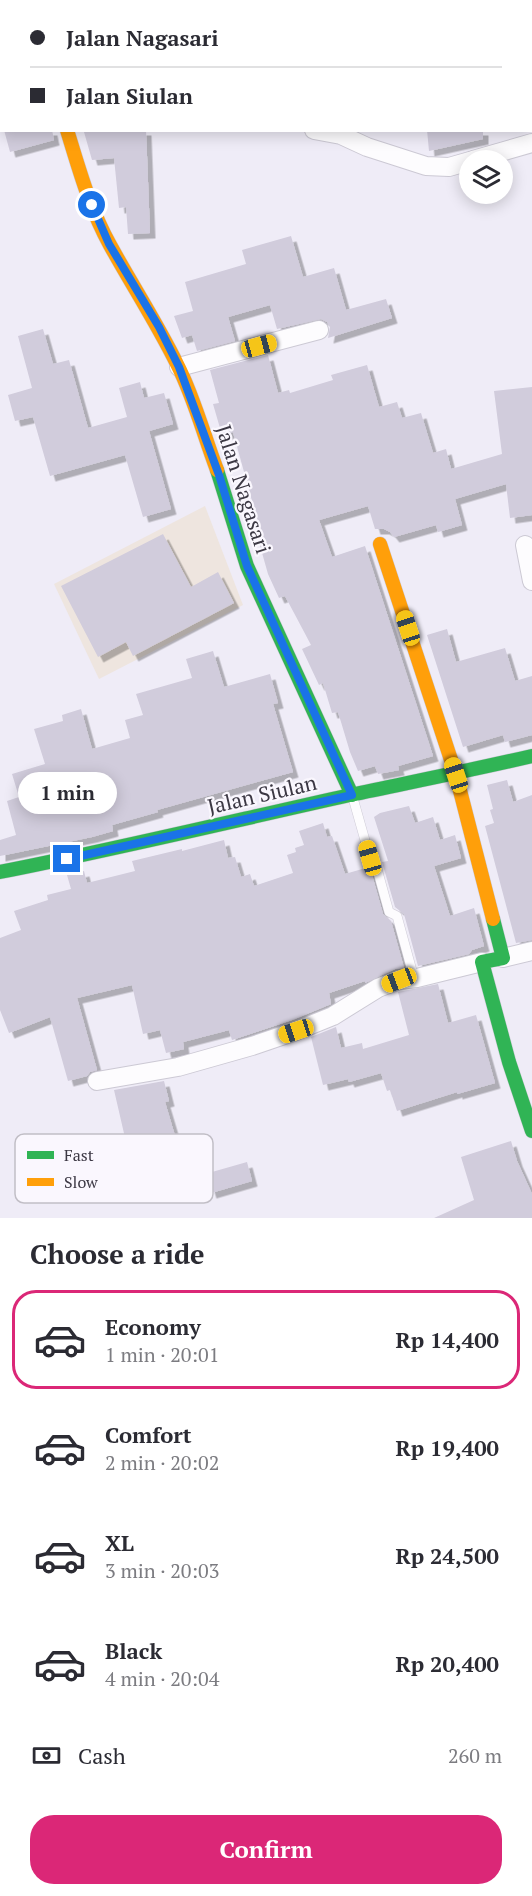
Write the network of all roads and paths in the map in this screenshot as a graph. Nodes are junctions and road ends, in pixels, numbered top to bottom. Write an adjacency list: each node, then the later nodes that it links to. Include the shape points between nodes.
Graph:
1 (68, 132): 7 (street, Jalan Nagasari, via 99,223)
2 (325, 132): 5 (street, via 426,166)
3 (532, 142): 4 (street)
4 (506, 150)
5 (459, 164)
6 (319, 330): 7 (street)
7 (179, 367): 13 (street, Jalan Nagasari, via 247,566)
8 (380, 544): 12 (street)
9 (525, 544): 10 (street)
10 (532, 581)
11 (532, 756): 12 (street, Jalan Siulan)
12 (456, 775): 13 (street, Jalan Siulan); 16 (street)
13 (352, 795): 14 (street, Jalan Siulan); 18 (lane, via 389,912 397,916)
14 (0, 873)
15 (532, 951): 16 (street)
16 (503, 958): 17 (street)
17 (482, 962): 18 (street); 20 (street)
18 (414, 978): 19 (street, via 378,988 333,1016 274,1038 178,1067)
19 (96, 1081)
20 (532, 1131)

